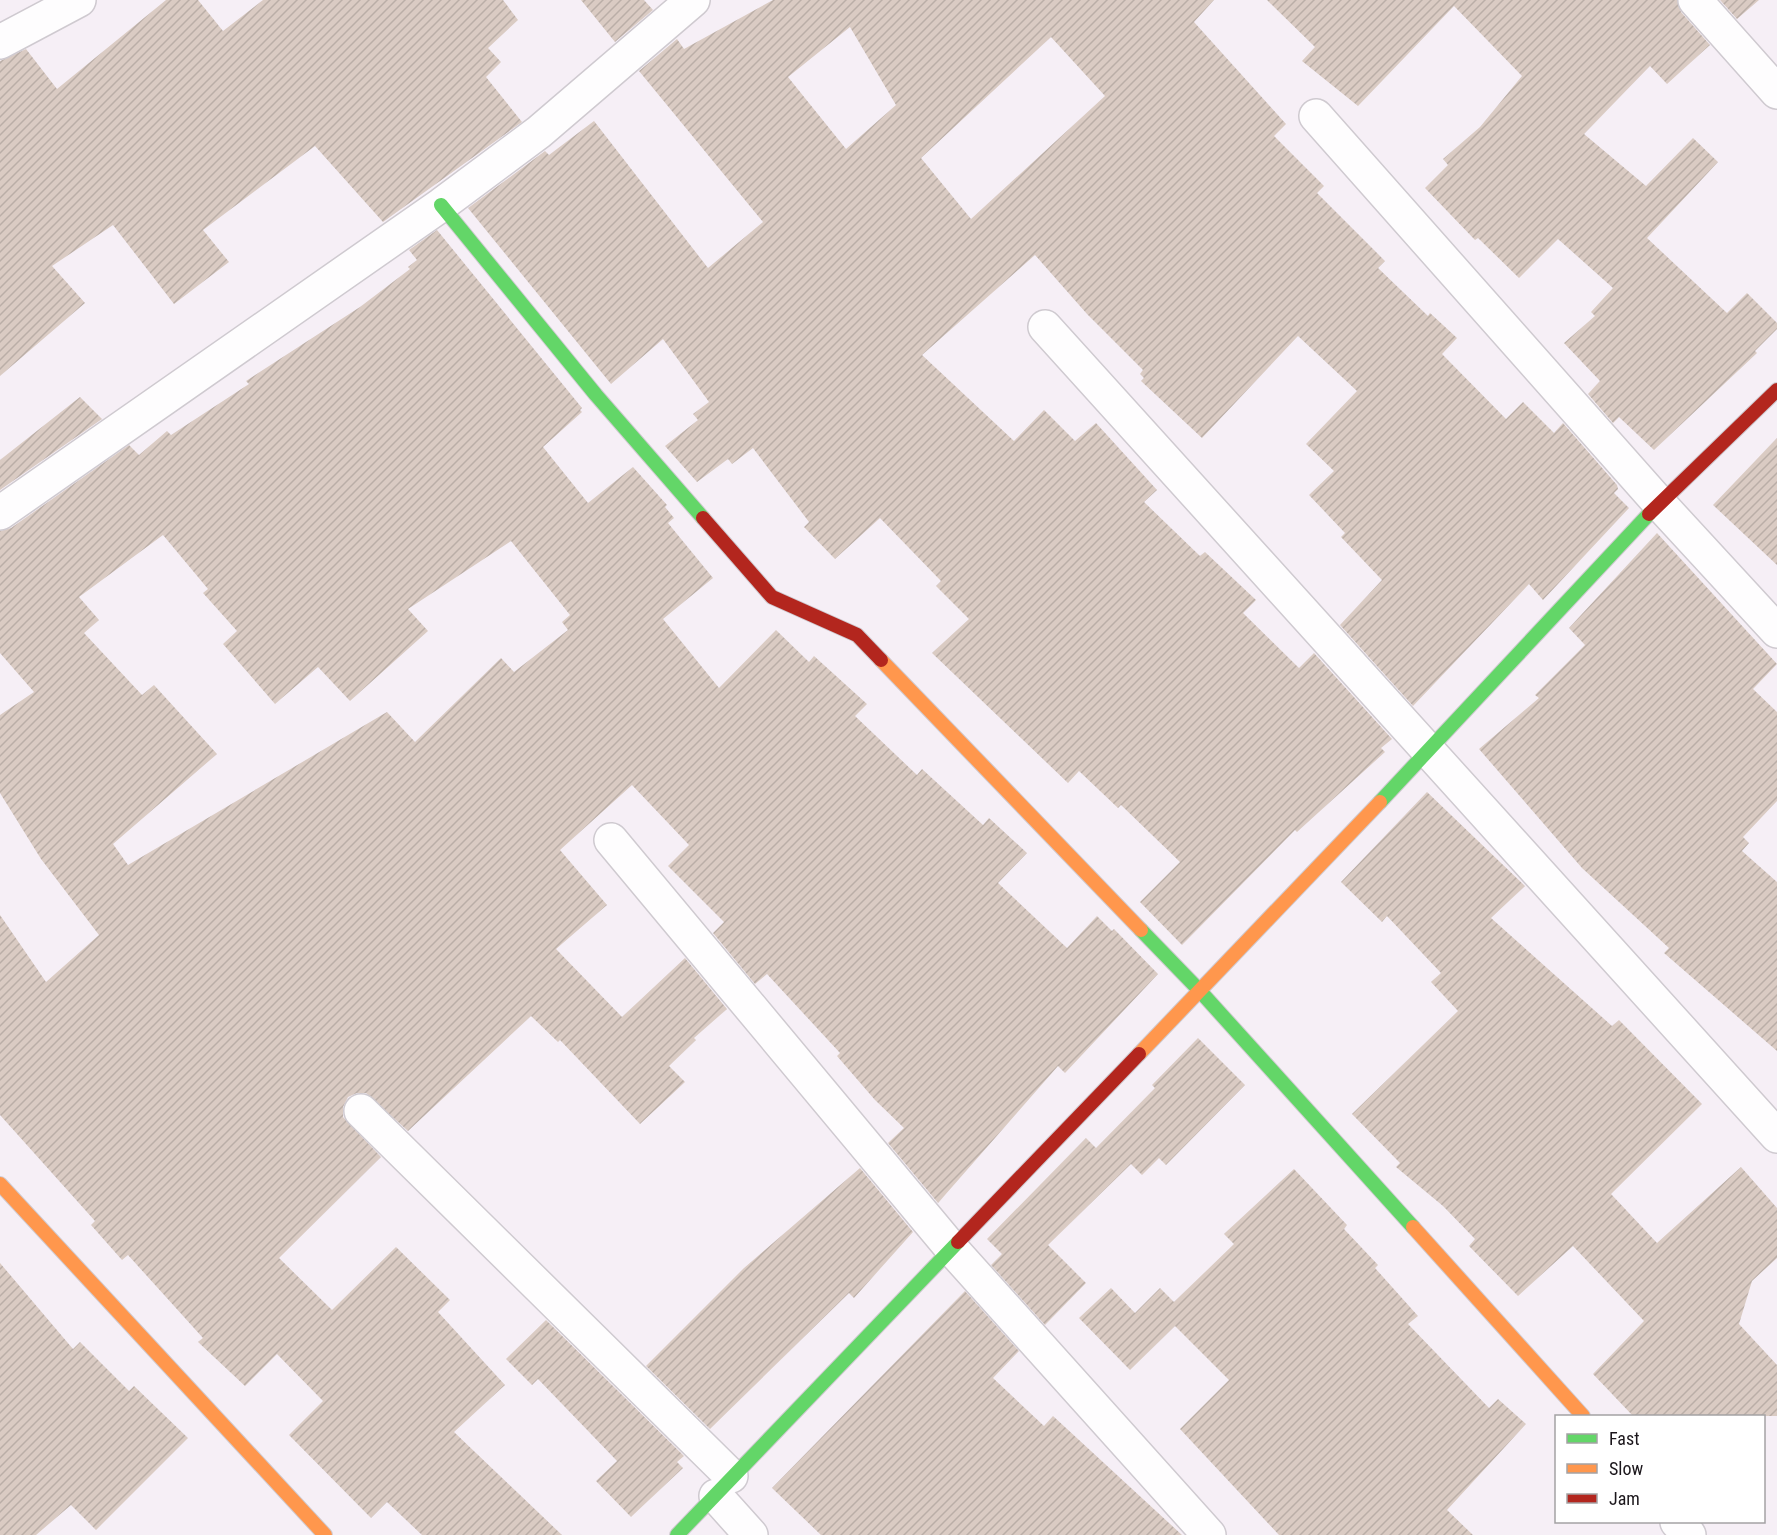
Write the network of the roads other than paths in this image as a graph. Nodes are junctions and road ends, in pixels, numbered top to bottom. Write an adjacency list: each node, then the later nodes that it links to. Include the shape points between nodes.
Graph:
1 (79, 0): 4 (street)
2 (693, 0): 7 (street, via 538,132)
3 (1695, 0): 5 (street)
4 (0, 42)
5 (1777, 92)
6 (1316, 116): 10 (street)
7 (441, 205): 11 (street); 15 (street, via 596,395 772,597 857,635)
8 (1045, 327): 13 (street)
9 (1777, 390): 10 (street)
10 (1659, 503): 12 (street); 13 (street)
11 (0, 513)
12 (1777, 631)
13 (1429, 751): 15 (street); 17 (street)
14 (611, 840): 19 (street)
15 (1200, 991): 19 (street); 20 (street)
16 (361, 1112): 21 (street)
17 (1777, 1136)
18 (0, 1184): 23 (street)
19 (952, 1249): 21 (street); 26 (street)
20 (1582, 1415)
21 (723, 1486): 24 (street); 25 (street)
22 (1679, 1523): 27 (street)
23 (325, 1535)
24 (677, 1535)
25 (751, 1535)
26 (1209, 1535)
27 (1689, 1535)

